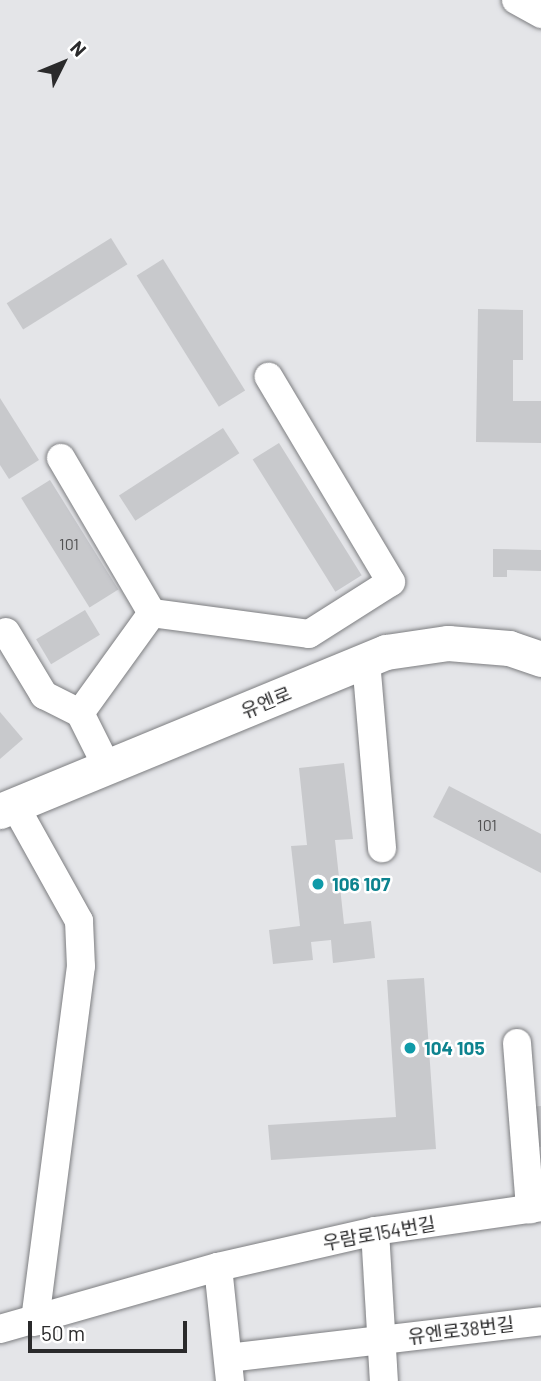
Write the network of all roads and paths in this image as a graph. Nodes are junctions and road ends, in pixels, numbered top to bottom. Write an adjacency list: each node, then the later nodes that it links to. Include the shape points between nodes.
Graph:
1 (516, 0): 2 (street)
2 (541, 13)
3 (269, 377): 5 (street, via 391,582 309,634)
4 (61, 458): 5 (street)
5 (152, 612): 9 (street)
6 (6, 632): 9 (street, via 44,695)
7 (541, 659): 8 (main road, 유엔로, via 509,648 449,643 386,652)
8 (366, 661): 10 (main road, 유엔로); 12 (street)
9 (80, 713): 10 (street)
10 (107, 767): 11 (main road, 유엔로)
11 (7, 808): 18 (street, via 79,921 81,967)
12 (382, 848)
13 (517, 1043): 14 (street)
14 (536, 1208): 15 (street, 우람로154번길)
15 (375, 1231): 16 (street, 우람로154번길); 20 (street)
16 (218, 1267): 18 (street, 우람로154번길); 21 (street)
17 (541, 1321): 20 (street, 유엔로38번길)
18 (35, 1322): 19 (street, 우람로154번길)
19 (0, 1329)
20 (381, 1339): 21 (street); 22 (street)
21 (229, 1369)
22 (384, 1381)

